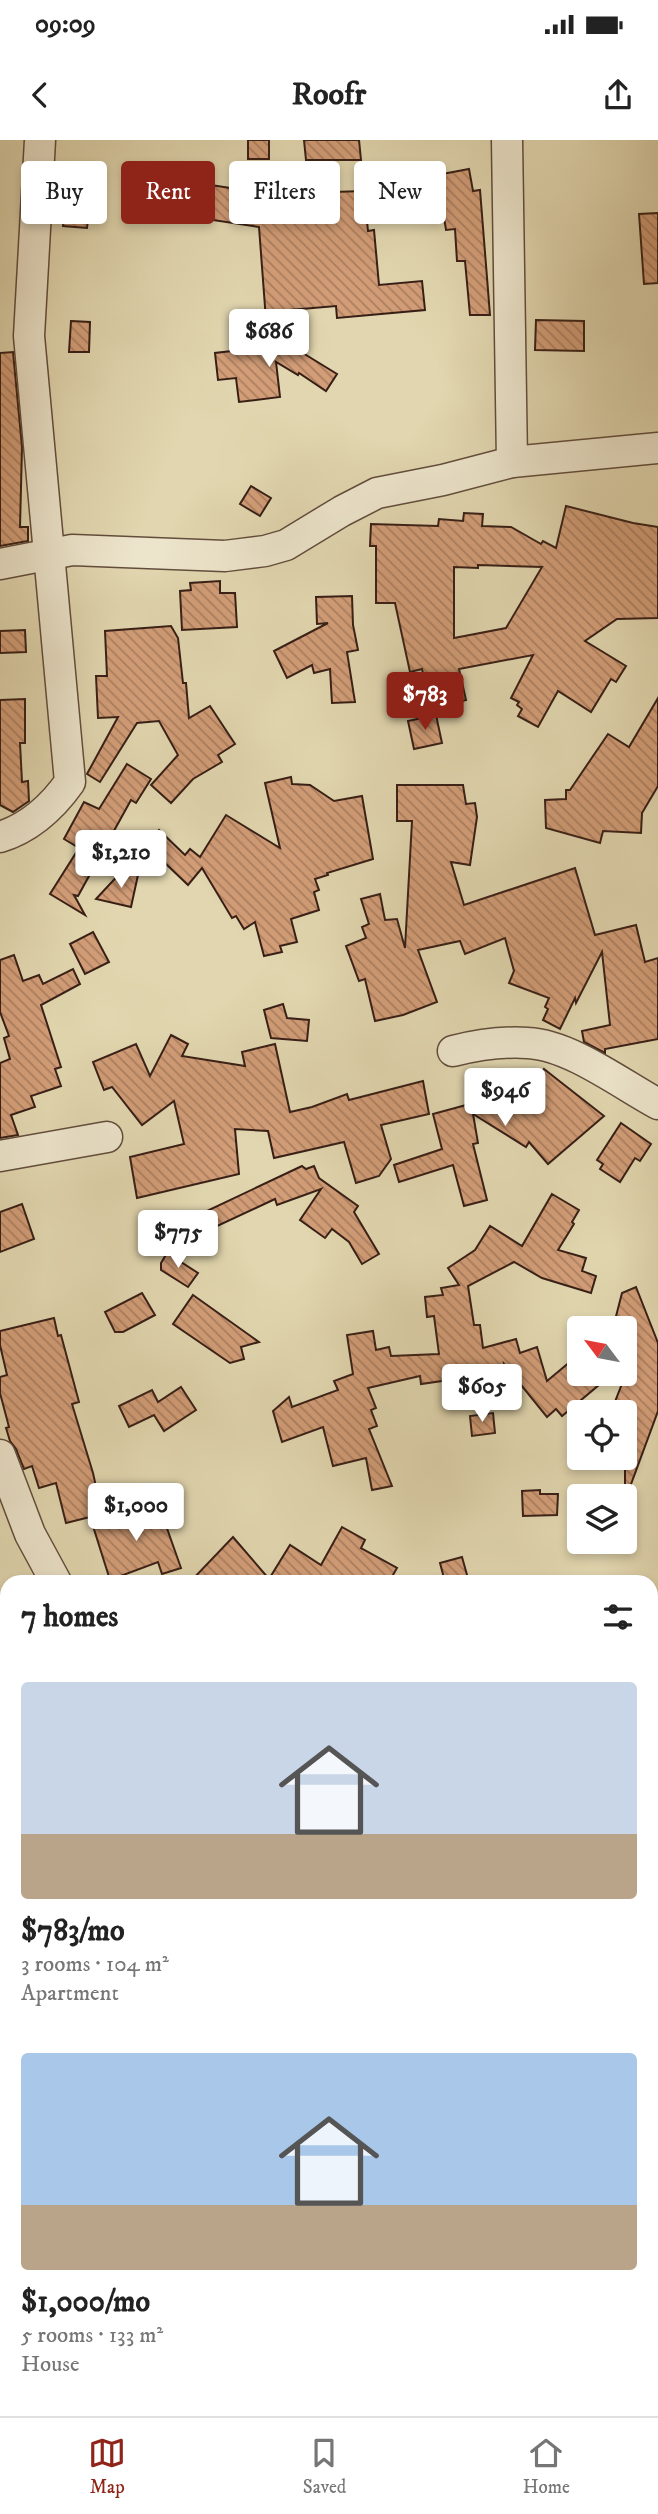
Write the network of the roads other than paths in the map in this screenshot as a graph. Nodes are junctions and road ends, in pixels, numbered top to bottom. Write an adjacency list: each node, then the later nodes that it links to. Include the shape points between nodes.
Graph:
1 (40, 140): 5 (street, via 29,336)
2 (507, 140): 4 (street)
3 (658, 448): 4 (street)
4 (512, 462): 5 (street, via 377,494 286,545 265,551 225,556 72,550)
5 (48, 555): 6 (street); 7 (street, via 70,782 57,801)
6 (0, 564)
7 (0, 837)
8 (453, 1051): 9 (street, via 482,1044 530,1043 569,1055)
9 (658, 1104)
10 (107, 1137): 11 (street)
11 (0, 1156)
12 (0, 1455): 13 (street, via 30,1534)
13 (51, 1575)

